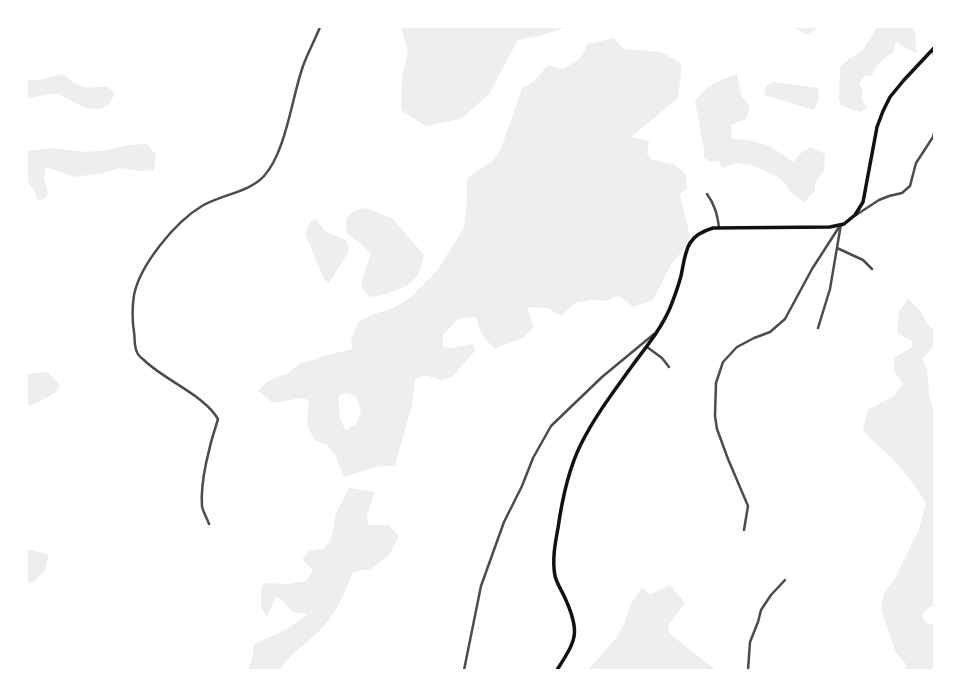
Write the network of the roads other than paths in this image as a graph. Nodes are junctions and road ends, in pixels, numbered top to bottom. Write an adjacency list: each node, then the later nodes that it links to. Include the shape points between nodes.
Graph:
1 (320, 27): 15 (street, via 303,65 276,159 264,177 251,186 203,205 185,218 166,237 150,260 134,294 132,315 137,353 152,368 212,410 218,419 212,437 204,483 202,507)
2 (934, 48): 3 (street); 6 (main road, via 890,97 883,111 877,127 863,202)
3 (934, 55)
4 (934, 133): 6 (street, via 916,164 910,186 902,193 879,200)
5 (707, 194): 8 (street, via 717,214)
6 (855, 215): 7 (main road)
7 (841, 224): 8 (main road, via 822,227); 9 (street); 16 (street, via 812,269 785,320 770,332 737,347 723,362 716,384 717,429 748,506)
8 (719, 227): 12 (main road, via 703,231 687,247 676,290)
9 (837, 248): 10 (street, via 863,260); 11 (street, via 830,288)
10 (872, 269)
11 (818, 328)
12 (658, 330): 13 (main road); 18 (street, via 602,377 551,426 533,458 504,522 481,586)
13 (647, 347): 14 (street); 19 (main road, via 609,398 580,445 568,481 554,549 554,566 556,578 573,617 575,639)
14 (669, 367)
15 (209, 524)
16 (744, 530)
17 (785, 580): 20 (street, via 771,594 761,610 750,642)
18 (464, 670)
19 (557, 670)
20 (748, 670)

